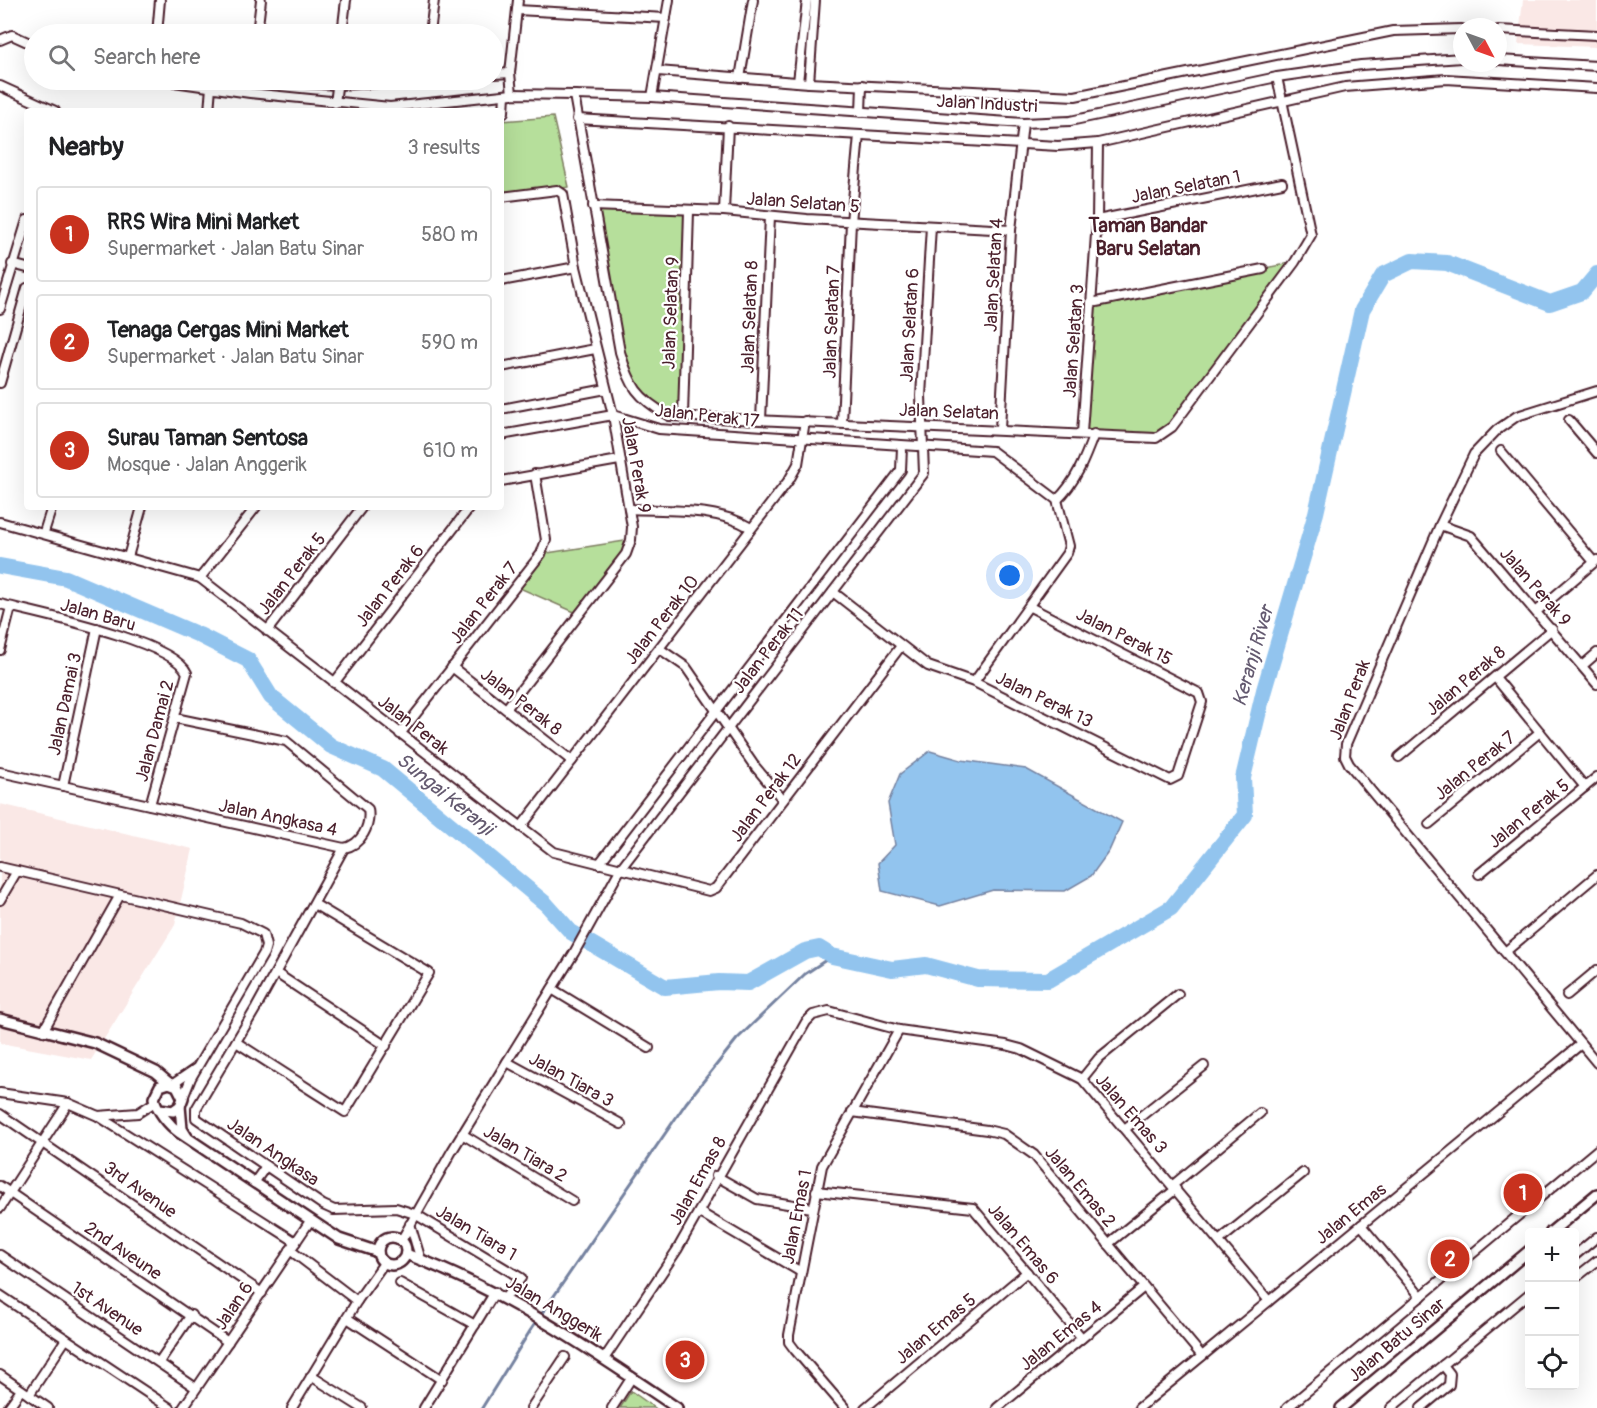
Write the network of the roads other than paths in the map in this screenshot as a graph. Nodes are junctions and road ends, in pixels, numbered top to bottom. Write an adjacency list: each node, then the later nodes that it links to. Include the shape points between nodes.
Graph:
1 (160, 0): 12 (street)
2 (261, 0): 13 (street)
3 (346, 0): 14 (street)
4 (434, 0): 15 (street)
5 (518, 0): 10 (street)
6 (669, 0): 11 (street)
7 (753, 0): 28 (street)
8 (807, 0): 29 (street)
9 (815, 0): 30 (street)
10 (517, 10): 11 (street); 26 (street)
11 (666, 18): 24 (street)
12 (158, 24)
13 (258, 24)
14 (343, 24)
15 (431, 24)
16 (1453, 29): 31 (street, Jalan Industri, via 1393,31 1075,96)
17 (1507, 30): 18 (street)
18 (1597, 35)
19 (0, 40): 20 (street, via 12,35)
20 (24, 40)
21 (1453, 59): 27 (street, Jalan Industri, via 1361,65)
22 (1507, 61): 23 (street)
23 (1597, 66)
24 (658, 71): 28 (street, Jalan Industri); 41 (street)
25 (504, 73): 26 (street)
26 (510, 73): 39 (street)
27 (1277, 77): 42 (street, Jalan Selatan); 51 (street, Jalan Industri, via 1070,121)
28 (740, 78): 29 (street, Jalan Industri)
29 (798, 82): 30 (street, Jalan Industri)
30 (809, 83): 31 (street, Jalan Industri)
31 (862, 85): 49 (street)
32 (0, 86): 44 (street)
33 (1597, 88): 42 (street, via 1446,79 1345,87)
34 (211, 90): 45 (street)
35 (230, 90): 38 (street, Jalan Industri)
36 (250, 90): 38 (street)
37 (336, 90): 43 (street)
38 (249, 93): 43 (street, Jalan Industri)
39 (509, 95): 40 (street, Jalan Industri); 47 (street, Jalan Industri); 48 (street)
40 (574, 95): 41 (street, Jalan Industri); 50 (street, Jalan Selatan)
41 (652, 97): 49 (street, Jalan Industri)
42 (1281, 101): 54 (street); 91 (street, Jalan Selatan, via 1310,224 1307,245 1172,427 1156,438)
43 (335, 103): 46 (street, Jalan Industri)
44 (48, 108)
45 (209, 108)
46 (381, 108)
47 (398, 108)
48 (504, 112)
49 (861, 112): 51 (street, Jalan Industri)
50 (577, 119): 52 (street); 58 (street, Jalan Selatan)
51 (1023, 123): 55 (street, Jalan Selatan 4)
52 (728, 126): 53 (street); 60 (street)
53 (859, 135): 55 (street); 63 (street, Jalan Selatan 7)
54 (1098, 143): 55 (street); 62 (street, Jalan Selatan 3)
55 (1019, 145): 66 (street, Jalan Selatan 4)
56 (1282, 183): 62 (street, Jalan Selatan 1)
57 (504, 197): 69 (street, Jalan Perak 9, via 561,190)
58 (593, 206): 59 (street, Jalan Selatan 5); 82 (street, Jalan Selatan, via 629,382 646,403 669,416)
59 (689, 211): 60 (street, Jalan Selatan 5); 82 (street, Jalan Selatan 9)
60 (724, 211): 61 (street, Jalan Selatan 5)
61 (770, 216): 63 (street, Jalan Selatan 5); 83 (street, Jalan Selatan 8)
62 (1097, 220): 73 (street, Jalan Selatan 3)
63 (851, 222): 64 (street, Jalan Selatan 5); 86 (street, Jalan Selatan 7)
64 (931, 226): 66 (street, Jalan Selatan 5); 87 (street, Jalan Selatan 6, via 921,396)
65 (24, 229): 67 (street)
66 (1011, 230): 88 (street, Jalan Selatan 4)
67 (12, 264): 68 (street); 74 (street)
68 (24, 267)
69 (576, 267): 71 (street); 75 (street, Jalan Perak 9)
70 (1263, 268): 73 (street)
71 (504, 280)
72 (24, 299): 77 (street)
73 (1091, 303): 89 (street, Jalan Selatan 3)
74 (0, 309)
75 (595, 349): 76 (street); 78 (street, Jalan Perak 9)
76 (504, 366)
77 (0, 383)
78 (606, 389): 80 (street); 81 (street, Jalan Perak 9)
79 (1597, 391): 108 (street, Jalan Perak, via 1517,416 1497,430 1474,454)
80 (504, 408)
81 (613, 415): 90 (street, Jalan Perak 17); 92 (street, Jalan Perak 17, via 659,429); 97 (street, Jalan Perak 9)
82 (683, 416): 83 (street, Jalan Selatan)
83 (761, 420): 85 (street, Jalan Selatan)
84 (1569, 420): 96 (street)
85 (805, 422): 86 (street, Jalan Selatan); 92 (street, Jalan Perak 10)
86 (842, 423): 87 (street, Jalan Selatan)
87 (923, 426): 88 (street, Jalan Selatan); 94 (street, Jalan Selatan 6)
88 (1000, 429): 89 (street, Jalan Selatan)
89 (1082, 433): 91 (street, Jalan Selatan)
90 (504, 434)
91 (1094, 434): 100 (street, via 1082,466)
92 (804, 440): 93 (street, Jalan Perak 17); 109 (street, Jalan Perak 10, via 798,465)
93 (902, 447): 94 (street, Jalan Perak 17); 135 (street, Jalan Perak 11, via 901,470)
94 (924, 448): 100 (street, Jalan Perak 17, via 992,451); 114 (street, Jalan Perak 11, via 924,473)
95 (1500, 451): 112 (street)
96 (1597, 453)
97 (619, 460): 98 (street); 101 (street, Jalan Perak 9)
98 (535, 474): 99 (street); 128 (street, Jalan Perak 7, via 546,540 541,554)
99 (504, 480)
100 (1057, 500): 117 (street, via 1069,546)
101 (629, 509): 109 (street, via 706,514 736,519); 134 (street, Jalan Perak 9, via 631,540 626,554)
102 (51, 510): 110 (street)
103 (140, 510): 111 (street)
104 (254, 510): 113 (street)
105 (360, 510): 121 (street, Jalan Perak 5)
106 (468, 510): 131 (street, Jalan Perak 6)
107 (0, 522): 110 (street)
108 (1440, 525): 118 (street, Jalan Perak 9, via 1471,536); 160 (street, Jalan Perak, via 1346,744 1346,756)
109 (751, 528): 123 (street, Jalan Perak 10)
110 (44, 532): 111 (street)
111 (128, 557): 113 (street)
112 (1596, 561): 118 (street)
113 (200, 578): 121 (street, Jalan Perak)
114 (833, 592): 122 (street, Jalan Perak 13); 137 (street, Jalan Perak 11)
115 (0, 604): 116 (street, Jalan Baru)
116 (10, 607): 119 (street, Jalan Baru); 124 (street)
117 (1030, 607): 130 (street); 133 (street, Jalan Perak 15)
118 (1537, 611): 120 (street, Jalan Perak 9)
119 (97, 628): 126 (street, Jalan Baru, via 142,644); 144 (street, Jalan Damai 3)
120 (1552, 629): 127 (street, Jalan Perak 9); 129 (street, Jalan Perak 8)
121 (267, 631): 131 (street, Jalan Perak)
122 (901, 646): 130 (street, Jalan Perak 13, via 928,666); 146 (street, Jalan Perak 12)
123 (660, 649): 135 (street, via 686,667); 141 (street, Jalan Perak 10)
124 (0, 650)
125 (1597, 653): 127 (street)
126 (183, 665): 136 (street, Jalan Damai 2, via 187,673)
127 (1582, 666): 132 (street, Jalan Perak 9)
128 (452, 667): 134 (street, Jalan Perak 8); 139 (street, Jalan Perak 7)
129 (1495, 677): 138 (street); 140 (street, Jalan Perak 8)
130 (974, 682): 133 (street, Jalan Perak 13, via 1170,780 1178,776)
131 (334, 683): 139 (street, Jalan Perak)
132 (1597, 684)
133 (1202, 697)
134 (506, 709): 141 (street, Jalan Perak 8)
135 (717, 711): 137 (street); 151 (street, Jalan Perak 11)
136 (175, 718): 147 (street, Jalan Damai 2); 150 (street, Jalan Angkasa 4, via 286,741 369,814 361,840)
137 (728, 728): 146 (street); 153 (street, Jalan Perak 11)
138 (1540, 732): 145 (street); 148 (street, Jalan Perak 7)
139 (400, 734): 149 (street, Jalan Perak)
140 (1399, 756)
141 (572, 761): 149 (street, Jalan Perak 10)
142 (0, 772): 144 (street, Jalan Angkasa 4)
143 (1597, 777): 145 (street, Jalan Perak 5)
144 (63, 786): 147 (street, Jalan Angkasa 4)
145 (1585, 787): 155 (street, Jalan Perak 5)
146 (783, 800): 153 (street, Jalan Perak 12, via 713,891)
147 (150, 805): 150 (street, Jalan Angkasa 4)
148 (1429, 824)
149 (521, 827): 151 (street, Jalan Perak, via 554,852)
150 (344, 848): 159 (street)
151 (599, 864): 153 (street, Jalan Perak)
152 (0, 867): 154 (street)
153 (621, 868): 163 (street, Jalan Perak 11)
154 (17, 871): 157 (street); 158 (street)
155 (1479, 874)
156 (1597, 875): 160 (street)
157 (120, 895): 169 (street); 177 (street, via 241,923 266,938 264,953)
158 (0, 900)
159 (314, 904): 162 (street); 172 (street, via 429,974)
160 (1505, 952): 171 (street, Jalan Perak)
161 (1597, 970): 165 (street)
162 (276, 973): 170 (street); 172 (street)
163 (552, 989): 173 (street); 174 (street, Jalan Perak 11)
164 (1178, 994): 179 (street, via 1099,1058)
165 (1567, 995)
166 (813, 1015): 168 (street, Jalan Emas 3, via 829,1011); 198 (street, Jalan Emas 8)
167 (0, 1019): 169 (street)
168 (899, 1030): 179 (street, Jalan Emas 3, via 1013,1047); 186 (street, Jalan Emas 1)
169 (43, 1031): 176 (street, via 94,1043)
170 (236, 1042): 172 (street, via 345,1112); 196 (street, Jalan Angkasa, via 196,1109 196,1118)
171 (1581, 1044): 175 (street, Jalan Perak); 212 (street, Jalan Emas)
172 (386, 1046)
173 (649, 1048)
174 (507, 1062): 190 (street, Jalan Tiara 3); 192 (street, Jalan Perak 11)
175 (1597, 1063)
176 (139, 1065): 180 (street); 181 (street)
177 (198, 1066): 180 (street); 183 (street)
178 (1204, 1066): 191 (street)
179 (1082, 1079): 191 (street, Jalan Emas 3)
180 (171, 1084): 181 (street); 183 (street, via 181,1089)
181 (157, 1089): 185 (street)
182 (0, 1093): 184 (street)
183 (182, 1102): 185 (street, via 173,1111); 193 (street, via 182,1129)
184 (68, 1103): 189 (street); 194 (street)
185 (158, 1106): 189 (street, via 138,1113); 193 (street, via 170,1125)
186 (852, 1112): 202 (street, Jalan Emas 1, via 822,1166); 218 (street, Jalan Emas 2, via 1004,1134 1034,1155)
187 (1260, 1113): 201 (street)
188 (0, 1114): 194 (street, 3rd Avenue)
189 (98, 1116): 217 (street)
190 (621, 1124)
191 (1126, 1128): 201 (street, Jalan Emas 3)
192 (462, 1134): 205 (street, Jalan Tiara 2); 209 (street, Jalan Perak 11)
193 (188, 1139): 199 (street)
194 (43, 1142): 203 (street); 234 (street, 3rd Avenue)
195 (1597, 1150): 236 (street)
196 (266, 1166): 199 (street); 209 (street, Jalan Angkasa, via 334,1210 396,1208)
197 (1303, 1173): 215 (street)
198 (716, 1176): 207 (street, via 757,1199); 208 (street, Jalan Emas 8)
199 (254, 1183): 210 (street)
200 (0, 1186): 203 (street, 2nd Aveune)
201 (1174, 1187): 215 (street, Jalan Emas 3); 218 (street)
202 (816, 1191): 207 (street, Jalan Emas 1); 229 (street, Jalan Emas 6, via 973,1209)
203 (10, 1193): 206 (street); 241 (street, 2nd Aveune)
204 (1597, 1194): 213 (street)
205 (572, 1201)
206 (0, 1208)
207 (812, 1208): 228 (street, Jalan Emas 1)
208 (699, 1212): 228 (street); 249 (street, Jalan Emas 8)
209 (415, 1214): 211 (street, Jalan Perak 11); 238 (street, Jalan Tiara 1, via 521,1278)
210 (310, 1221): 217 (street, Jalan 6); 220 (street, via 339,1239)
211 (410, 1224): 216 (street, Jalan Perak 11); 225 (street)
212 (1361, 1225): 236 (street); 240 (street, Jalan Emas)
213 (1557, 1228)
214 (1597, 1237): 221 (street)
215 (1220, 1240): 240 (street, Jalan Emas 3)
216 (401, 1241): 220 (street, via 393,1237 384,1240); 222 (street)
217 (296, 1242): 219 (street, Jalan 6)
218 (1108, 1244): 232 (street, Jalan Emas 2)
219 (290, 1250): 234 (street, Jalan 6); 239 (street)
220 (378, 1252): 227 (street)
221 (1579, 1253)
222 (406, 1254): 225 (street, Jalan Anggerik); 227 (street, via 397,1264)
223 (1525, 1254): 274 (street, Jalan Batu Sinar)
224 (0, 1255): 250 (street, 1st Avenue)
225 (421, 1260): 233 (street, Jalan Anggerik)
226 (1597, 1261): 230 (street)
227 (384, 1263): 239 (street)
228 (801, 1272): 269 (street, Jalan Emas 1, via 789,1342)
229 (1027, 1272): 244 (street, Jalan Emas 6); 270 (street, Jalan Emas 5)
230 (1579, 1276)
231 (400, 1283): 243 (street)
232 (1144, 1287): 244 (street, Jalan Emas 4); 247 (street, Jalan Emas 2)
233 (495, 1292): 238 (street, Jalan Anggerik); 243 (street)
234 (262, 1293): 246 (street, Jalan 6)
235 (0, 1295): 245 (street)
236 (1420, 1297): 273 (street)
237 (1525, 1297): 251 (street)
238 (505, 1298): 249 (street, Jalan Anggerik)
239 (357, 1301): 242 (street)
240 (1269, 1301): 247 (street, Jalan Emas)
241 (190, 1315): 246 (street, 2nd Aveune); 250 (street)
242 (347, 1318): 253 (street); 255 (street)
243 (476, 1325): 255 (street)
244 (1082, 1338): 271 (street, Jalan Emas 4)
245 (66, 1339): 258 (street); 261 (street)
246 (228, 1342): 256 (street, Jalan 6)
247 (1202, 1356): 272 (street, Jalan Emas)
248 (566, 1357): 266 (street)
249 (604, 1359): 254 (street, Jalan Anggerik)
250 (159, 1362): 256 (street, 1st Avenue)
251 (1443, 1365): 275 (street); 276 (street, via 1450,1374 1449,1384)
252 (0, 1375): 257 (street)
253 (311, 1376): 263 (street); 264 (street)
254 (632, 1377): 267 (street); 268 (street, Jalan Anggerik)
255 (442, 1380): 265 (street)
256 (196, 1388): 262 (street, Jalan 6)
257 (21, 1390): 258 (street); 259 (street)
258 (28, 1395): 260 (street)
259 (8, 1408)
260 (48, 1408)
261 (170, 1408)
262 (183, 1408)
263 (292, 1408)
264 (362, 1408)
265 (424, 1408)
266 (531, 1408)
267 (612, 1408)
268 (677, 1408)
269 (845, 1408)
270 (865, 1408)
271 (997, 1408)
272 (1139, 1408)
273 (1287, 1408)
274 (1341, 1408)
275 (1391, 1408)
276 (1421, 1408)

